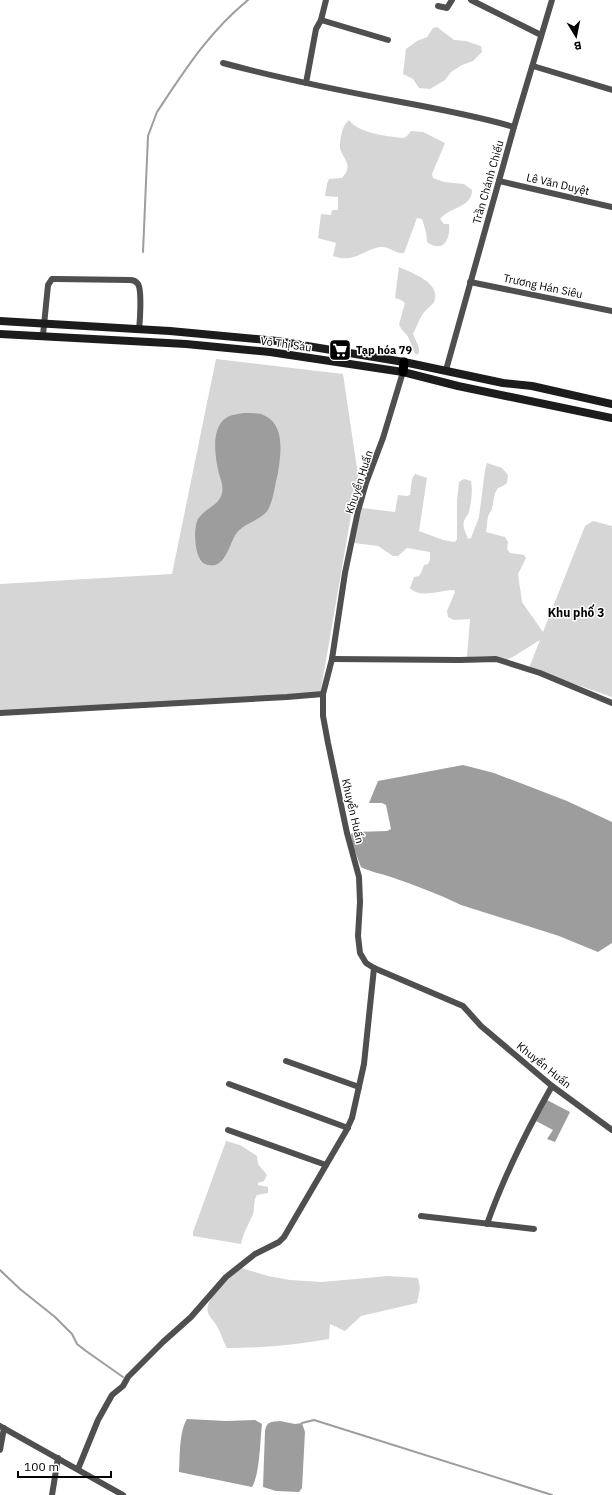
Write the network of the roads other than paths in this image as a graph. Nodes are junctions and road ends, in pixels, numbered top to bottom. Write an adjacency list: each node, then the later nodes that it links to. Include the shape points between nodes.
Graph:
1 (326, 0): 6 (street)
2 (452, 0): 5 (street, via 446,8)
3 (471, 0): 7 (street)
4 (552, 0): 7 (street, Trần Chánh Chiếu)
5 (438, 6)
6 (322, 20): 8 (street); 11 (street, via 316,29)
7 (541, 36): 10 (street, Trần Chánh Chiếu)
8 (388, 40)
9 (223, 64): 11 (street)
10 (533, 66): 12 (street); 13 (street, Trần Chánh Chiếu)
11 (306, 83): 13 (street, via 482,117)
12 (612, 90)
13 (514, 127): 14 (street, Trần Chánh Chiếu)
14 (499, 181): 15 (street, Lê Văn Duyệt); 16 (street, Trần Chánh Chiếu)
15 (612, 207)
16 (470, 282): 17 (street, Trương Hán Siêu); 24 (street, Trần Chánh Chiếu)
17 (612, 311)
18 (0, 321): 19 (main road, Võ Thị Sáu)
19 (43, 324): 20 (main road, Võ Thị Sáu); 20 (street, via 48,285 52,279 130,280 139,286); 22 (street)
20 (139, 330): 23 (main road, Võ Thị Sáu, via 277,341)
21 (0, 334): 22 (main road, Võ Thị Sáu)
22 (43, 335): 25 (main road, Võ Thị Sáu, via 270,352)
23 (404, 362): 24 (main road, Võ Thị Sáu); 25 (main road)
24 (446, 370): 26 (main road, Võ Thị Sáu)
25 (403, 372): 27 (main road, Võ Thị Sáu); 28 (street, Khuyển Huấn, via 382,444 358,511 345,573)
26 (612, 404)
27 (612, 418)
28 (332, 659): 29 (street, Khuyển Huấn); 30 (street, via 496,659 540,673)
29 (323, 694): 31 (street); 32 (street, Khuyển Huấn, via 323,716 328,743 359,877 360,953 366,963)
30 (612, 702)
31 (0, 713)
32 (374, 968): 35 (street, Khuyển Huấn, via 462,1006); 36 (street, via 369,1026)
33 (286, 1061): 36 (street)
34 (229, 1084): 37 (street)
35 (552, 1086): 39 (street, Khuyển Huấn); 42 (street, via 498,1194)
36 (359, 1087): 37 (street)
37 (348, 1128): 40 (street)
38 (228, 1130): 40 (street)
39 (612, 1130)
40 (326, 1165): 47 (street, via 284,1237 255,1254 226,1277 191,1318 163,1342 112,1395 98,1420)
41 (421, 1216): 42 (street)
42 (487, 1224): 43 (street)
43 (534, 1229)
44 (2, 1427): 45 (street); 46 (street)
45 (0, 1450)
46 (58, 1458): 47 (street); 49 (street)
47 (78, 1469): 48 (street)
48 (112, 1492): 50 (street)
49 (52, 1495)
50 (123, 1495)

